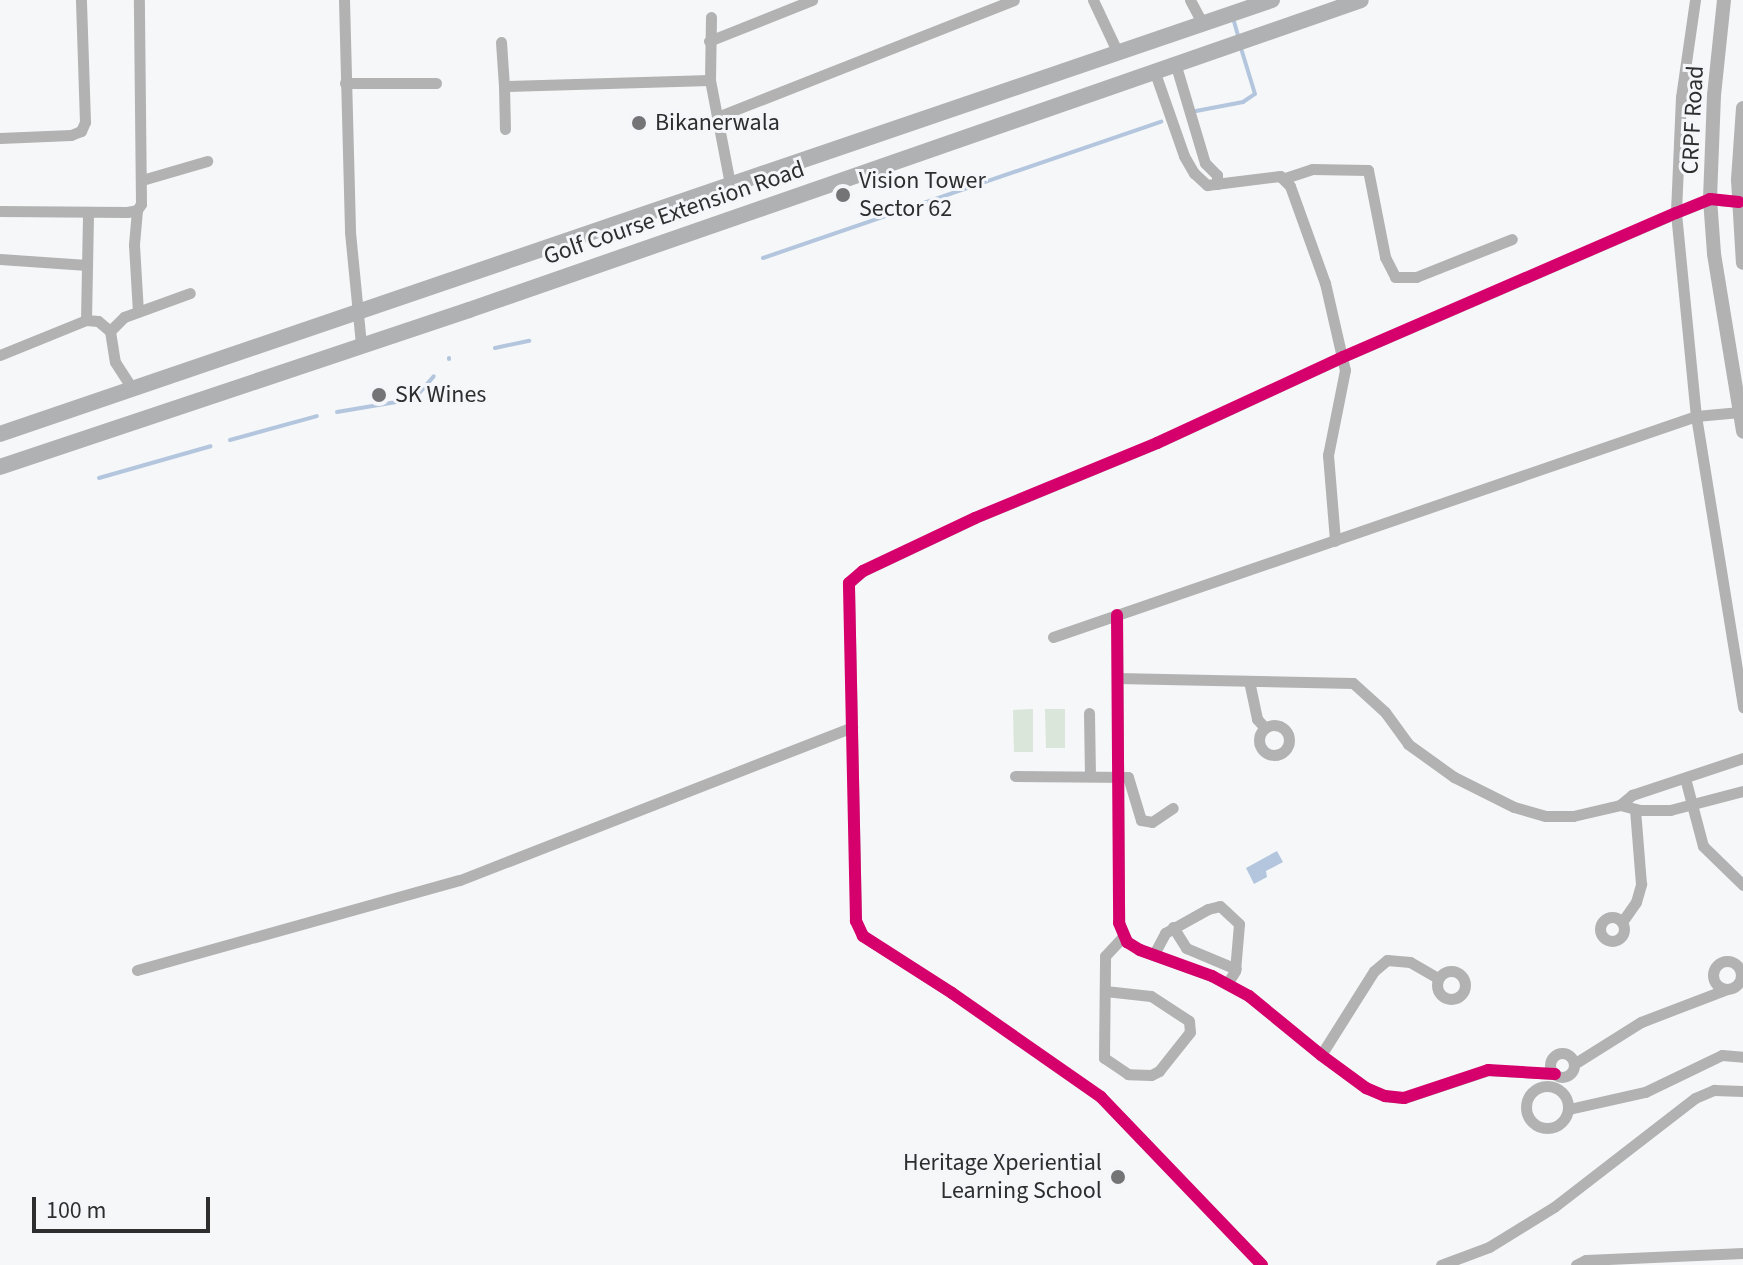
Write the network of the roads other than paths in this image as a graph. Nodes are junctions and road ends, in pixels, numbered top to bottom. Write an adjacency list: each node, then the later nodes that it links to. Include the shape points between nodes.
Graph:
1 (81, 0): 26 (street, via 81,131)
2 (139, 0): 29 (street)
3 (344, 0): 20 (street)
4 (812, 0): 14 (street)
5 (1014, 0): 24 (street)
6 (1093, 0): 16 (street)
7 (1190, 0): 13 (street)
8 (1272, 0): 13 (main road, Golf Course Extension Road)
9 (1361, 0): 17 (main road, Golf Course Extension Road)
10 (1695, 0): 37 (street, via 1681,97)
11 (1724, 0): 32 (street, CRPF Road)
12 (711, 17): 14 (street)
13 (1202, 23): 16 (main road, Golf Course Extension Road)
14 (709, 41): 19 (street)
15 (501, 42): 22 (street)
16 (1117, 51): 30 (main road, Golf Course Extension Road)
17 (1176, 66): 18 (main road, Golf Course Extension Road); 31 (street, via 1205,163 1217,175)
18 (1155, 73): 31 (street, via 1184,156 1207,185); 47 (main road, Golf Course Extension Road)
19 (710, 80): 22 (street); 24 (street)
20 (345, 83): 21 (street); 43 (street)
21 (436, 83)
22 (504, 86): 25 (street)
23 (1743, 108): 33 (street)
24 (717, 117): 30 (street)
25 (505, 129)
26 (0, 138)
27 (207, 161): 29 (street)
28 (1285, 178): 31 (street); 38 (street, via 1312,169 1368,170 1385,257 1395,277 1416,277); 49 (street, via 1325,283)
29 (142, 180): 34 (street)
30 (730, 184): 43 (main road, Golf Course Extension Road)
31 (1217, 184)
32 (1710, 199): 33 (street); 37 (street); 51 (street, CRPF Road)
33 (1739, 202): 40 (street)
34 (137, 210): 36 (street); 44 (street)
35 (0, 211): 36 (street)
36 (88, 212): 41 (street)
37 (1676, 213): 49 (street); 52 (street)
38 (1512, 239)
39 (0, 259): 41 (street)
40 (1743, 263)
41 (87, 265): 45 (street)
42 (190, 293): 44 (street)
43 (356, 311): 47 (street); 50 (main road, Golf Course Extension Road)
44 (138, 312): 46 (street)
45 (86, 320): 46 (street, via 98,321); 48 (street)
46 (110, 331): 50 (street, via 115,362)
47 (361, 345): 55 (main road, Golf Course Extension Road)
48 (0, 355)
49 (1343, 357): 56 (street, via 1344,382 1328,455); 63 (street, via 1157,443 975,518 854,577 849,583)
50 (132, 388): 54 (main road, Golf Course Extension Road)
51 (1740, 412): 52 (street); 53 (street, CRPF Road)
52 (1696, 416): 56 (street); 61 (street)
53 (1743, 432)
54 (0, 434)
55 (0, 467)
56 (1335, 541): 57 (street)
57 (1117, 615): 58 (street); 59 (street)
58 (1053, 637)
59 (1117, 678): 60 (street); 68 (street)
60 (1249, 681): 64 (street, via 1257,719); 71 (street, via 1353,683 1385,712 1408,744 1480,792 1530,814 1573,816)
61 (1743, 707)
62 (1089, 713): 67 (street)
63 (852, 727): 81 (street, via 460,880); 96 (street, via 856,921 863,936 1101,1097)
64 (1265, 728)
65 (1743, 758): 69 (street)
66 (1015, 776): 67 (street)
67 (1090, 776): 68 (street)
68 (1118, 776): 73 (street, via 1132,782 1141,820 1152,822); 78 (street)
69 (1685, 778): 71 (street, via 1632,795); 72 (street)
70 (1743, 791): 72 (street)
71 (1620, 805): 74 (street)
72 (1690, 805): 74 (street); 75 (street, via 1703,846)
73 (1173, 808)
74 (1635, 810): 76 (street, via 1641,884)
75 (1743, 885)
76 (1622, 922)
77 (1173, 927): 79 (street); 80 (street, via 1186,948); 80 (street, via 1208,909 1220,906 1230,912 1239,924)
78 (1123, 937): 79 (street); 86 (street, via 1105,956)
79 (1154, 954): 84 (street)
80 (1236, 969): 84 (street)
81 (137, 970)
82 (1742, 974): 85 (street, via 1739,984); 85 (street, via 1732,962 1718,964 1715,982)
83 (1438, 978): 89 (street, via 1410,962 1387,960 1374,971)
84 (1227, 984): 89 (street)
85 (1727, 989): 91 (street, via 1641,1022)
86 (1105, 991): 86 (street, via 1104,1058 1128,1074 1159,1071 1190,1032 1189,1021 1151,996)
87 (1743, 1049): 88 (street)
88 (1730, 1053): 90 (street); 94 (street, via 1645,1092)
89 (1321, 1055): 92 (street, via 1366,1088 1395,1098 1488,1070)
90 (1743, 1057)
91 (1574, 1064): 92 (street, via 1566,1076); 92 (street, via 1568,1054 1556,1054 1550,1064)
92 (1555, 1074)
93 (1743, 1091): 97 (street, via 1714,1090 1695,1098 1554,1207 1489,1247)
94 (1569, 1109)
95 (1743, 1253): 98 (street, via 1586,1260)
96 (1262, 1265)
97 (1441, 1265)
98 (1576, 1265)

